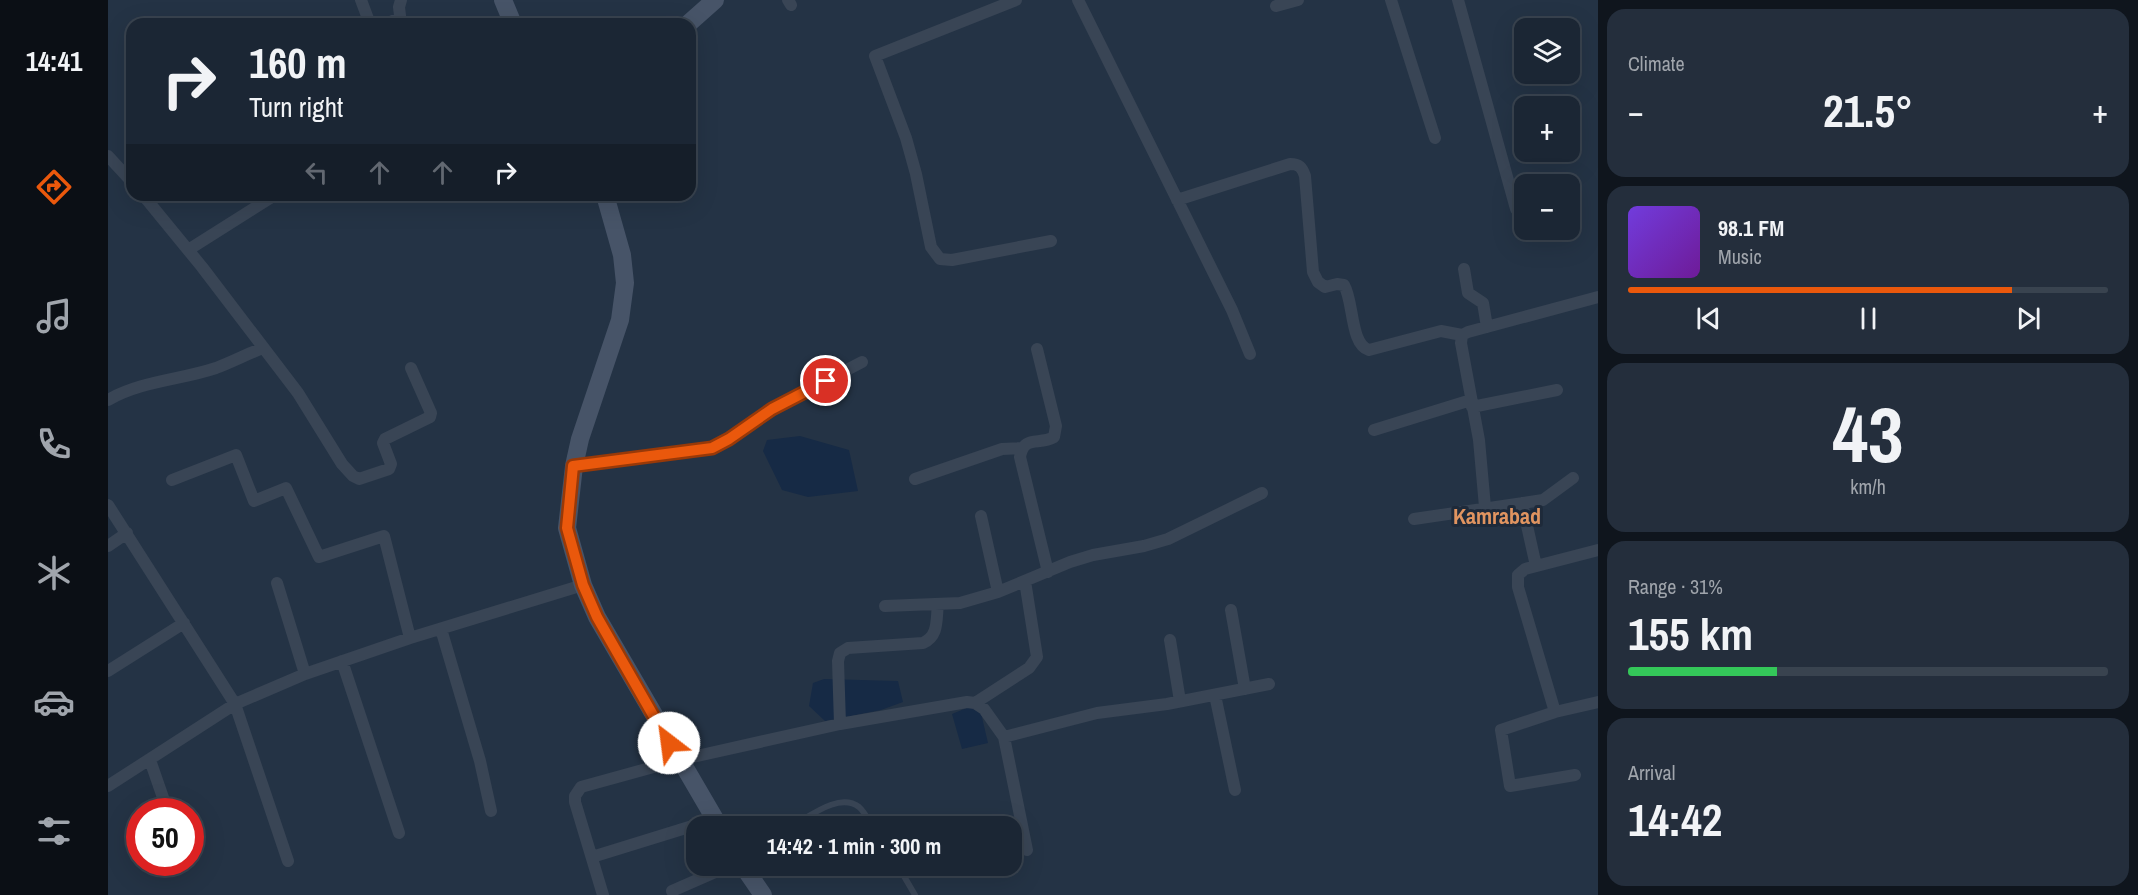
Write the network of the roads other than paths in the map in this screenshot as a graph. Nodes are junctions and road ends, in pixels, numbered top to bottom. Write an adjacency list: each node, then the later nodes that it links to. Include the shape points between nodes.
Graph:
1 (361, 0): 11 (street)
2 (401, 0): 12 (street)
3 (503, 0): 13 (main road)
4 (715, 0): 14 (main road)
5 (1016, 0): 23 (street, via 875,56 906,138 935,254 940,259 952,260)
6 (1078, 0): 18 (street)
7 (1298, 0): 10 (street)
8 (1391, 0): 15 (street)
9 (1458, 0): 22 (street)
10 (1276, 6)
11 (368, 18)
12 (400, 18)
13 (510, 18)
14 (695, 18)
15 (1435, 138)
16 (108, 156): 17 (street)
17 (126, 176)
18 (1177, 200): 28 (street, via 1297,164 1305,176 1313,272 1325,287 1344,285 1362,348 1369,350 1441,332); 31 (street)
19 (148, 201): 24 (street)
20 (266, 201): 24 (street)
21 (607, 201): 39 (main road, via 622,255 625,283 620,320)
22 (1514, 202)
23 (1051, 241)
24 (189, 250): 29 (street)
25 (1464, 269): 27 (street, via 1468,293 1483,303)
26 (1598, 297): 27 (street)
27 (1487, 327): 28 (street)
28 (1462, 335): 36 (street)
29 (263, 348): 33 (street, via 298,393 342,464 359,479 389,468 385,438 430,417); 35 (street, via 215,368 142,386)
30 (1037, 349): 38 (street, via 1056,426 1054,437 1047,442 1034,441)
31 (1250, 354)
32 (862, 362): 39 (street, via 772,409 712,448)
33 (411, 368)
34 (1557, 390): 36 (street)
35 (108, 400)
36 (1472, 403): 37 (street); 46 (street)
37 (1374, 430)
38 (1022, 448): 41 (street, via 1002,449); 53 (street, via 1023,473)
39 (573, 466): 56 (main road, via 567,528)
40 (1573, 478): 44 (street, via 1543,500)
41 (915, 479)
42 (172, 480): 63 (street, via 236,455 254,501 286,488 319,557 384,536)
43 (1263, 493): 53 (street, via 1168,539 1092,555)
44 (1522, 503): 46 (street); 52 (street)
45 (108, 505): 49 (street)
46 (1485, 507): 48 (street)
47 (981, 516): 57 (street)
48 (1414, 519)
49 (127, 533): 50 (street); 61 (street)
50 (108, 546)
51 (1598, 550): 52 (street)
52 (1536, 566): 75 (street, via 1518,575 1518,587)
53 (1048, 572): 54 (street)
54 (1024, 581): 57 (street); 73 (street, via 1037,657 1029,668)
55 (277, 583): 67 (street)
56 (583, 585): 62 (street); 79 (main road, via 597,617)
57 (998, 592): 58 (street, via 960,603)
58 (938, 604): 59 (street); 76 (street, via 935,633 930,640 848,648 840,653)
59 (885, 606)
60 (1231, 610): 69 (street)
61 (184, 623): 66 (street); 74 (street)
62 (441, 629): 63 (street); 84 (street)
63 (410, 638): 65 (street)
64 (1170, 640): 71 (street)
65 (342, 661): 67 (street); 89 (street)
66 (108, 672)
67 (305, 674): 74 (street)
68 (1269, 684): 69 (street)
69 (1245, 689): 70 (street)
70 (1215, 695): 71 (street); 82 (street)
71 (1180, 701): 77 (street, via 1097,713)
72 (1598, 702): 75 (street)
73 (975, 703): 76 (street); 77 (street)
74 (235, 704): 78 (street); 92 (street)
75 (1555, 712): 80 (street, via 1501,730 1510,786)
76 (840, 724): 79 (street)
77 (1004, 737): 90 (street)
78 (150, 760): 81 (street); 83 (street)
79 (680, 760): 85 (main road); 91 (street, via 577,790 575,802)
80 (1575, 776)
81 (108, 786)
82 (1235, 790)
83 (163, 798)
84 (491, 811)
85 (713, 816)
86 (811, 816): 87 (lane, via 834,804 848,802 860,807)
87 (866, 816)
88 (686, 831): 91 (street)
89 (399, 833)
90 (1027, 850)
91 (592, 857): 97 (street)
92 (288, 861)
93 (706, 876): 96 (street)
94 (750, 876): 98 (main road)
95 (904, 876): 99 (lane)
96 (672, 891)
97 (603, 895)
98 (763, 895)
99 (915, 895)

